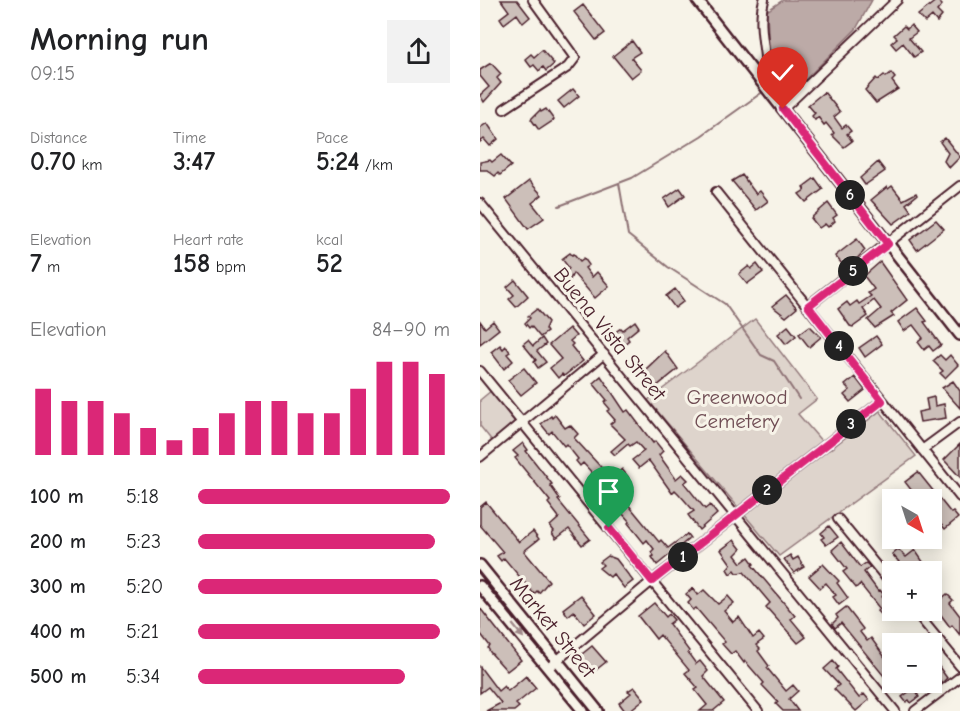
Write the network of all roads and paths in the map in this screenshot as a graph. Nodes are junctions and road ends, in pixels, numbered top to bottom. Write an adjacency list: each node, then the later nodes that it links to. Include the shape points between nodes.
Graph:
1 (533, 0): 6 (street, via 575,54 574,61)
2 (697, 0): 5 (street)
3 (764, 0): 5 (street, via 766,63)
4 (897, 0): 7 (street)
5 (757, 76): 7 (street)
6 (504, 109)
7 (783, 109): 11 (street)
8 (960, 186): 11 (street)
9 (716, 192): 12 (street)
10 (480, 203): 14 (street, Buena Vista Street)
11 (888, 244): 12 (street); 13 (street)
12 (808, 306): 16 (street)
13 (960, 335)
14 (604, 354): 17 (street); 22 (street, Buena Vista Street)
15 (480, 371): 17 (street)
16 (882, 401): 19 (street); 22 (street)
17 (522, 422): 20 (street); 26 (street)
18 (960, 422): 19 (street)
19 (922, 450): 21 (street)
20 (480, 457)
21 (960, 497)
22 (735, 515): 26 (street); 36 (street, Buena Vista Street)
23 (838, 519): 25 (street)
24 (480, 565): 29 (street, Market Street)
25 (882, 573)
26 (652, 581): 29 (street); 35 (street)
27 (480, 586): 31 (street, Market Street, one-way to 31)
28 (923, 621): 30 (street)
29 (556, 660): 31 (street); 34 (street, Market Street)
30 (960, 666)
31 (548, 668): 33 (street, Market Street)
32 (960, 677): 37 (street)
33 (584, 711)
34 (598, 711)
35 (758, 711)
36 (895, 711)
37 (915, 711)

